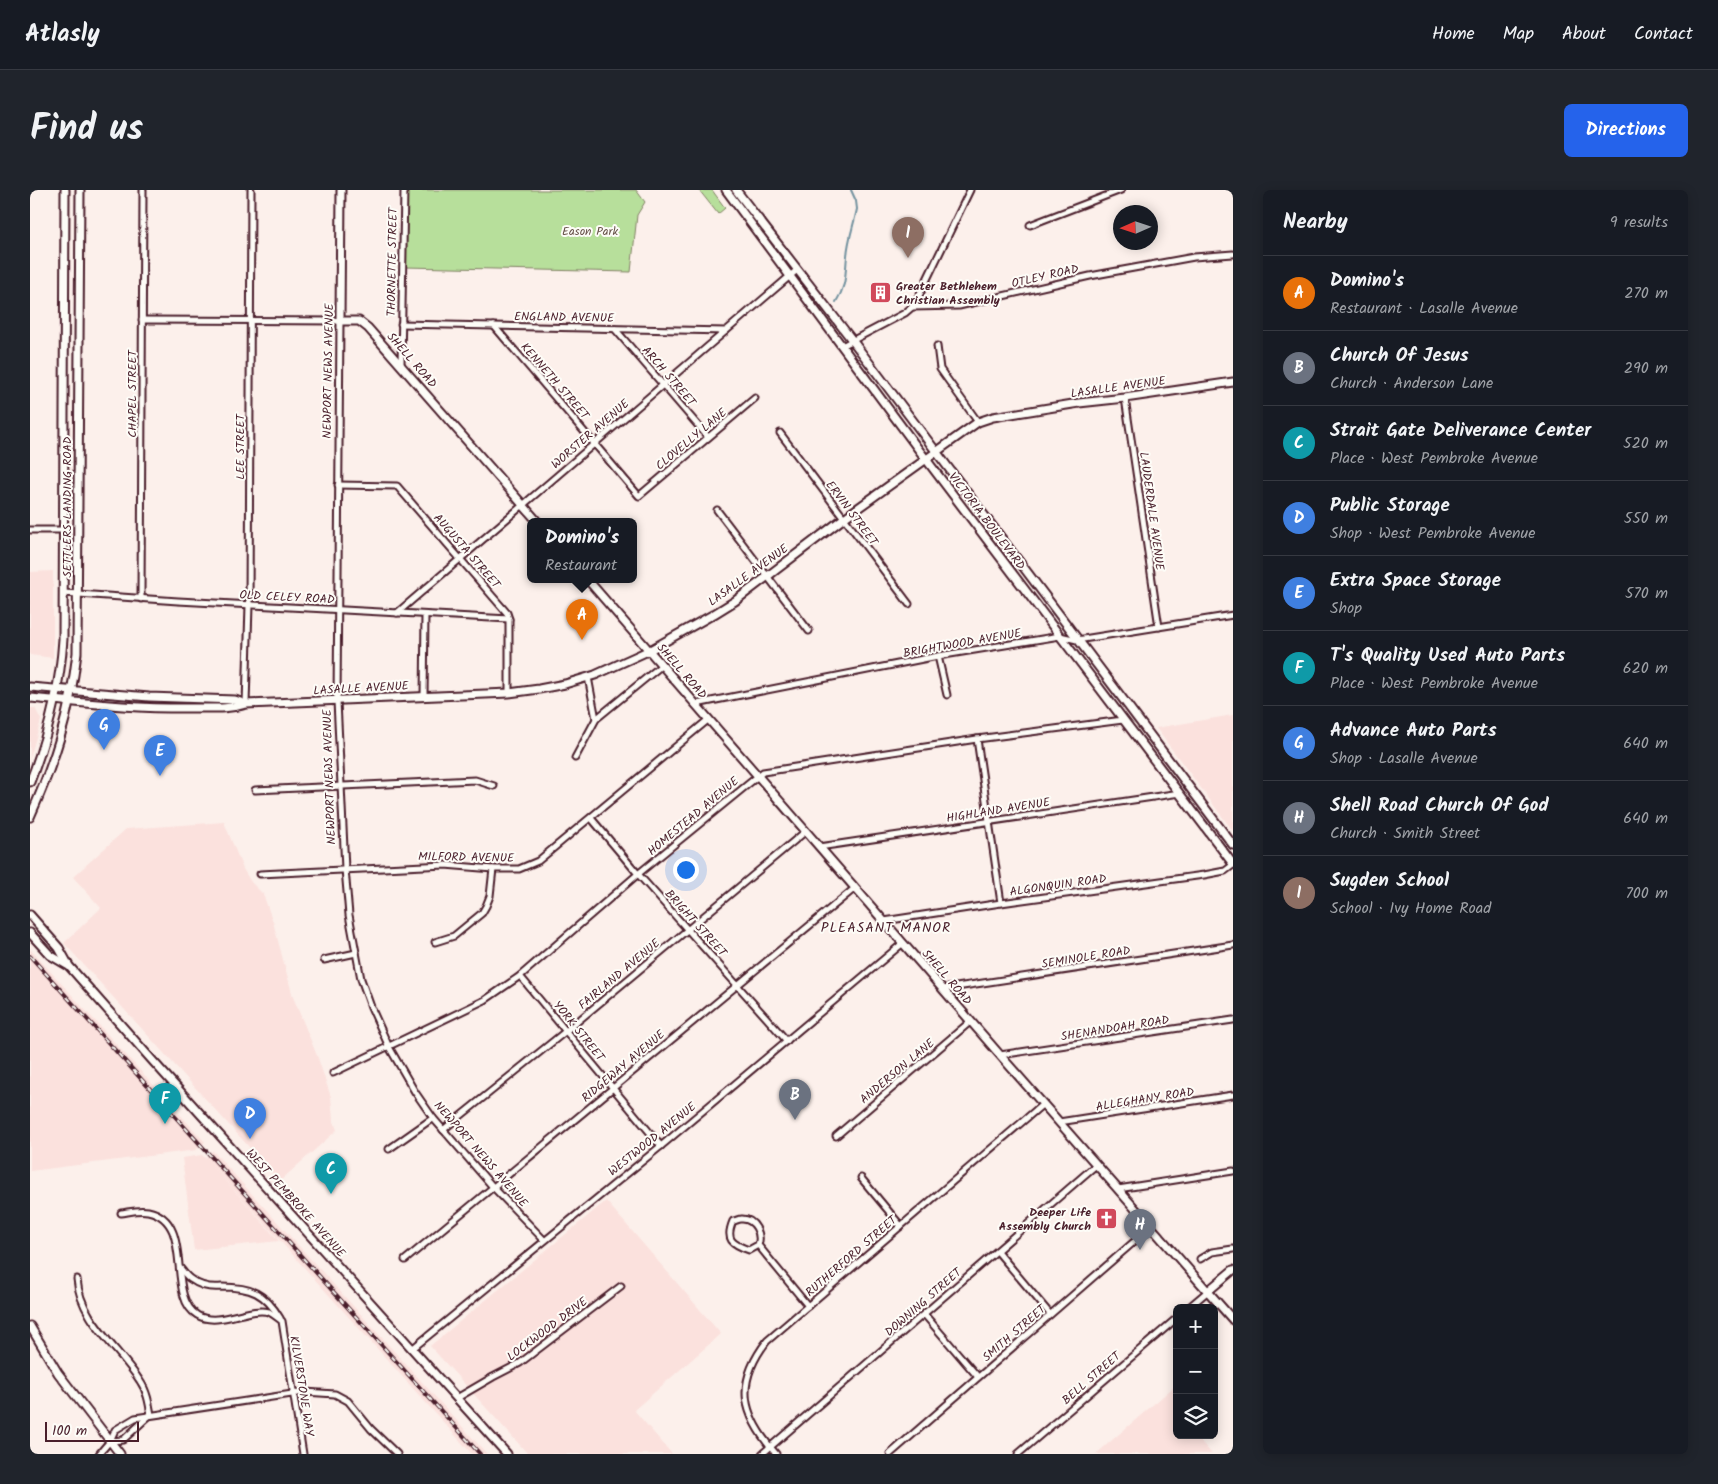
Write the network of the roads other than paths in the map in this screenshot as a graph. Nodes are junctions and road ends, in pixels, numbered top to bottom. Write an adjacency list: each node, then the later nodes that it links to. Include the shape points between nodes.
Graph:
1 (65, 190): 43 (main road, SETTLERS LANDING ROAD)
2 (80, 190): 48 (main road, SETTLERS LANDING ROAD)
3 (143, 190): 15 (street, CHAPEL STREET)
4 (251, 190): 16 (street, LEE STREET)
5 (341, 190): 17 (main road, NEWPORT NEWS AVENUE)
6 (404, 190): 18 (street, THORNETTE STREET)
7 (726, 190): 13 (main road, VICTORIA BOULEVARD)
8 (736, 190): 13 (main road, VICTORIA BOULEVARD)
9 (970, 190): 14 (street)
10 (1121, 190): 11 (street)
11 (1030, 224)
12 (1233, 254): 14 (street, OTLEY ROAD, via 1194,257 1090,276 959,306)
13 (794, 273): 21 (street, WORSTER AVENUE); 22 (main road, VICTORIA BOULEVARD); 23 (main road, VICTORIA BOULEVARD)
14 (912, 307): 22 (street)
15 (142, 320): 16 (street); 49 (street, CHAPEL STREET)
16 (250, 321): 17 (street); 51 (street, LEE STREET)
17 (340, 322): 25 (main road, SHELL ROAD, via 362,322); 36 (street, NEWPORT NEWS AVENUE)
18 (401, 324): 19 (street, ENGLAND AVENUE); 25 (street, THORNETTE STREET)
19 (494, 326): 20 (street, ENGLAND AVENUE); 33 (street, KENNETH STREET)
20 (615, 329): 21 (street, ENGLAND AVENUE); 27 (street, ARCH STREET)
21 (727, 331): 27 (street, WORSTER AVENUE)
22 (852, 340): 23 (street); 34 (main road, VICTORIA BOULEVARD)
23 (842, 346): 35 (main road, VICTORIA BOULEVARD)
24 (937, 346): 30 (street, via 940,369)
25 (401, 365): 38 (main road, SHELL ROAD)
26 (1233, 382): 29 (main road, LASALLE AVENUE)
27 (663, 384): 32 (street, ARCH STREET); 33 (street, WORSTER AVENUE)
28 (755, 398): 32 (street, CLOVELLY LANE)
29 (1125, 398): 30 (main road, LASALLE AVENUE, via 993,417); 57 (street, LAUDERDALE AVENUE)
30 (978, 422): 34 (main road, LASALLE AVENUE)
31 (780, 433): 41 (street, ERVIN STREET)
32 (708, 437): 37 (street, CLOVELLY LANE)
33 (595, 443): 37 (street, KENNETH STREET); 38 (street, WORSTER AVENUE)
34 (935, 452): 35 (main road, LASALLE AVENUE); 60 (main road, VICTORIA BOULEVARD)
35 (926, 458): 41 (main road, LASALLE AVENUE); 59 (main road, VICTORIA BOULEVARD)
36 (338, 484): 44 (street, AUGUSTA STREET, via 397,486); 52 (street, NEWPORT NEWS AVENUE)
37 (639, 496)
38 (523, 505): 40 (main road, SHELL ROAD); 44 (street, WORSTER AVENUE)
39 (717, 510): 45 (street)
40 (534, 518)
41 (844, 518): 45 (main road, LASALLE AVENUE); 50 (street, ERVIN STREET)
42 (30, 530): 43 (street)
43 (64, 530): 47 (main road, SETTLERS LANDING ROAD)
44 (460, 558): 53 (street, WORSTER AVENUE); 56 (street, AUGUSTA STREET)
45 (768, 577): 58 (street); 61 (main road, LASALLE AVENUE, via 714,614)
46 (591, 583): 61 (main road, SHELL ROAD)
47 (64, 593): 48 (street, OLD CELEY ROAD); 66 (main road, SETTLERS LANDING ROAD)
48 (78, 594): 49 (street, OLD CELEY ROAD); 67 (main road, SETTLERS LANDING ROAD, via 77,653)
49 (141, 598): 51 (street, OLD CELEY ROAD)
50 (909, 604)
51 (249, 605): 52 (street, OLD CELEY ROAD); 75 (street, LEE STREET)
52 (338, 610): 53 (street, OLD CELEY ROAD); 73 (street, NEWPORT NEWS AVENUE)
53 (397, 613): 54 (street, OLD CELEY ROAD)
54 (425, 614): 56 (street, OLD CELEY ROAD); 70 (street)
55 (1233, 615): 57 (street, BRIGHTWOOD AVENUE)
56 (509, 619): 68 (street)
57 (1159, 627): 60 (street, BRIGHTWOOD AVENUE)
58 (809, 632)
59 (1060, 636): 60 (street, BRIGHTWOOD AVENUE); 62 (street, BRIGHTWOOD AVENUE); 79 (main road, VICTORIA BOULEVARD)
60 (1078, 640): 92 (main road, VICTORIA BOULEVARD)
61 (650, 650): 63 (main road, SHELL ROAD); 64 (main road, LASALLE AVENUE)
62 (938, 656): 69 (street); 76 (street, BRIGHTWOOD AVENUE)
63 (662, 665): 76 (main road, SHELL ROAD); 77 (street)
64 (588, 677): 68 (main road, LASALLE AVENUE); 77 (street)
65 (30, 687): 66 (main road, LASALLE AVENUE)
66 (58, 689): 67 (main road, LASALLE AVENUE); 72 (main road, SETTLERS LANDING ROAD)
67 (72, 690): 74 (main road, SETTLERS LANDING ROAD); 75 (main road, LASALLE AVENUE, via 235,700)
68 (509, 693): 70 (main road, LASALLE AVENUE)
69 (947, 695)
70 (424, 697): 73 (main road, LASALLE AVENUE)
71 (30, 698): 72 (main road, LASALLE AVENUE)
72 (55, 701): 74 (main road, LASALLE AVENUE); 83 (main road, SETTLERS LANDING ROAD)
73 (337, 701): 75 (main road, LASALLE AVENUE); 84 (street, NEWPORT NEWS AVENUE)
74 (70, 702): 75 (main road, LASALLE AVENUE, via 174,709); 88 (main road, SETTLERS LANDING ROAD, via 52,766)
75 (246, 704)
76 (696, 704): 78 (main road, SHELL ROAD)
77 (596, 719): 81 (street)
78 (709, 720): 82 (main road, SHELL ROAD); 89 (street, MILFORD AVENUE)
79 (1123, 720): 80 (street, HOMESTEAD AVENUE); 87 (main road, VICTORIA BOULEVARD)
80 (977, 740): 82 (street, HOMESTEAD AVENUE, via 770,770); 90 (street)
81 (575, 758)
82 (757, 775): 91 (main road, SHELL ROAD); 98 (street, HOMESTEAD AVENUE)
83 (30, 782)
84 (340, 786): 85 (street, via 475,780); 86 (street); 95 (street, NEWPORT NEWS AVENUE)
85 (494, 786)
86 (256, 790)
87 (1180, 793): 90 (street, HIGHLAND AVENUE); 94 (main road, VICTORIA BOULEVARD)
88 (30, 817)
89 (591, 818): 96 (street, MILFORD AVENUE, via 538,861 519,869); 98 (street, BRIGHT STREET)
90 (990, 822): 93 (street, HIGHLAND AVENUE); 100 (street)
91 (806, 831): 93 (main road, SHELL ROAD); 103 (street, FAIRLAND AVENUE)
92 (1233, 845)
93 (819, 847): 99 (main road, SHELL ROAD)
94 (1233, 864): 100 (street, ALGONQUIN ROAD, via 1222,872)
95 (344, 869): 96 (street, MILFORD AVENUE, via 445,865); 97 (street, MILFORD AVENUE); 108 (street, NEWPORT NEWS AVENUE)
96 (493, 869): 105 (street, via 490,896 482,913 454,936)
97 (260, 874)
98 (638, 874): 103 (street, BRIGHT STREET); 111 (street, HOMESTEAD AVENUE)
99 (855, 888): 102 (main road, SHELL ROAD); 112 (street, RIDGEWAY AVENUE)
100 (1001, 903): 102 (street, ALGONQUIN ROAD)
101 (30, 916): 110 (main road, WEST PEMBROKE AVENUE, via 59,948)
102 (884, 921): 106 (main road, SHELL ROAD)
103 (688, 929): 112 (street, BRIGHT STREET); 116 (street, FAIRLAND AVENUE)
104 (30, 933): 110 (main road, WEST PEMBROKE AVENUE, via 50,955)
105 (435, 942)
106 (903, 943): 113 (main road, SHELL ROAD); 117 (street, WESTWOOD AVENUE)
107 (1233, 945): 113 (street, SEMINOLE ROAD)
108 (356, 953): 109 (street); 118 (street, NEWPORT NEWS AVENUE, via 361,979)
109 (324, 960)
110 (69, 966): 157 (main road, WEST PEMBROKE AVENUE)
111 (520, 976): 116 (street, YORK STREET); 118 (street, HOMESTEAD AVENUE, via 485,1000)
112 (737, 984): 117 (street, BRIGHT STREET); 121 (street, RIDGEWAY AVENUE)
113 (943, 989): 115 (main road, SHELL ROAD)
114 (1233, 1020): 119 (street, SHENANDOAH ROAD)
115 (970, 1021): 119 (main road, SHELL ROAD); 127 (street, ANDERSON LANE)
116 (566, 1031): 121 (street, YORK STREET); 126 (street, FAIRLAND AVENUE)
117 (787, 1041): 128 (street, WESTWOOD AVENUE)
118 (389, 1047): 120 (street, HOMESTEAD AVENUE); 124 (street, NEWPORT NEWS AVENUE)
119 (1000, 1056): 123 (main road, SHELL ROAD)
120 (333, 1073)
121 (612, 1088): 128 (street, YORK STREET); 133 (street, RIDGEWAY AVENUE)
122 (1233, 1095): 125 (street, ALLEGHANY ROAD)
123 (1043, 1104): 125 (main road, SHELL ROAD); 136 (street, RUTHERFORD STREET)
124 (433, 1118): 126 (street, NEWPORT NEWS AVENUE); 129 (street)
125 (1059, 1122): 130 (main road, SHELL ROAD)
126 (443, 1130): 133 (street, NEWPORT NEWS AVENUE)
127 (836, 1136)
128 (661, 1146): 138 (street, WESTWOOD AVENUE)
129 (389, 1149)
130 (1096, 1165): 134 (main road, SHELL ROAD); 141 (street, DOWNING STREET)
131 (1233, 1171): 134 (street)
132 (860, 1178): 136 (street)
133 (493, 1187): 138 (street, NEWPORT NEWS AVENUE); 143 (street, RIDGEWAY AVENUE)
134 (1118, 1189): 137 (main road, SHELL ROAD)
135 (121, 1213): 144 (street, KILVERSTONE WAY, via 146,1210 163,1218 175,1237)
136 (901, 1226): 150 (street, RUTHERFORD STREET)
137 (1150, 1227): 148 (main road, SHELL ROAD); 152 (street, SMITH STREET)
138 (544, 1240): 157 (street, WESTWOOD AVENUE)
139 (758, 1245): 139 (street, via 749,1250 736,1245 729,1233 734,1222 742,1218 750,1221 758,1230); 150 (street)
140 (1233, 1249): 142 (street, via 1212,1252)
141 (997, 1251): 151 (street, DOWNING STREET); 152 (street)
142 (1200, 1259)
143 (405, 1260)
144 (180, 1269): 154 (street, KILVERSTONE WAY, via 192,1281 202,1285 257,1292 273,1306); 154 (street, KILVERSTONE WAY, via 183,1295 189,1309 199,1316 225,1318 268,1312)
145 (1233, 1270): 148 (main road)
146 (77, 1280): 161 (street, via 78,1292 88,1314 141,1382)
147 (621, 1286): 160 (street, LOCKWOOD DRIVE, via 520,1364)
148 (1208, 1291): 149 (street); 153 (main road, SHELL ROAD)
149 (1193, 1304)
150 (808, 1306): 163 (street, RUTHERFORD STREET, via 768,1341 750,1370 746,1390 748,1410 756,1430)
151 (924, 1314): 158 (street); 163 (street, DOWNING STREET)
152 (1050, 1314): 158 (street, SMITH STREET)
153 (1233, 1320)
154 (282, 1321): 159 (street, KILVERSTONE WAY)
155 (1173, 1321): 172 (street, BELL STREET)
156 (30, 1326): 162 (main road, via 58,1373)
157 (412, 1349): 160 (main road, WEST PEMBROKE AVENUE)
158 (978, 1377): 171 (street, SMITH STREET)
159 (294, 1394): 161 (street); 166 (street, KILVERSTONE WAY); 167 (street, via 335,1394 348,1402)
160 (456, 1398): 168 (main road, WEST PEMBROKE AVENUE)
161 (151, 1414): 162 (street, via 123,1440); 162 (street, via 135,1418 115,1430)
162 (110, 1441): 164 (street); 165 (main road)
163 (770, 1447): 169 (street, DOWNING STREET); 170 (street, RUTHERFORD STREET)
164 (99, 1454)
165 (120, 1454)
166 (303, 1454)
167 (397, 1454)
168 (507, 1454)
169 (762, 1454)
170 (776, 1454)
171 (890, 1454)
172 (1018, 1454)

